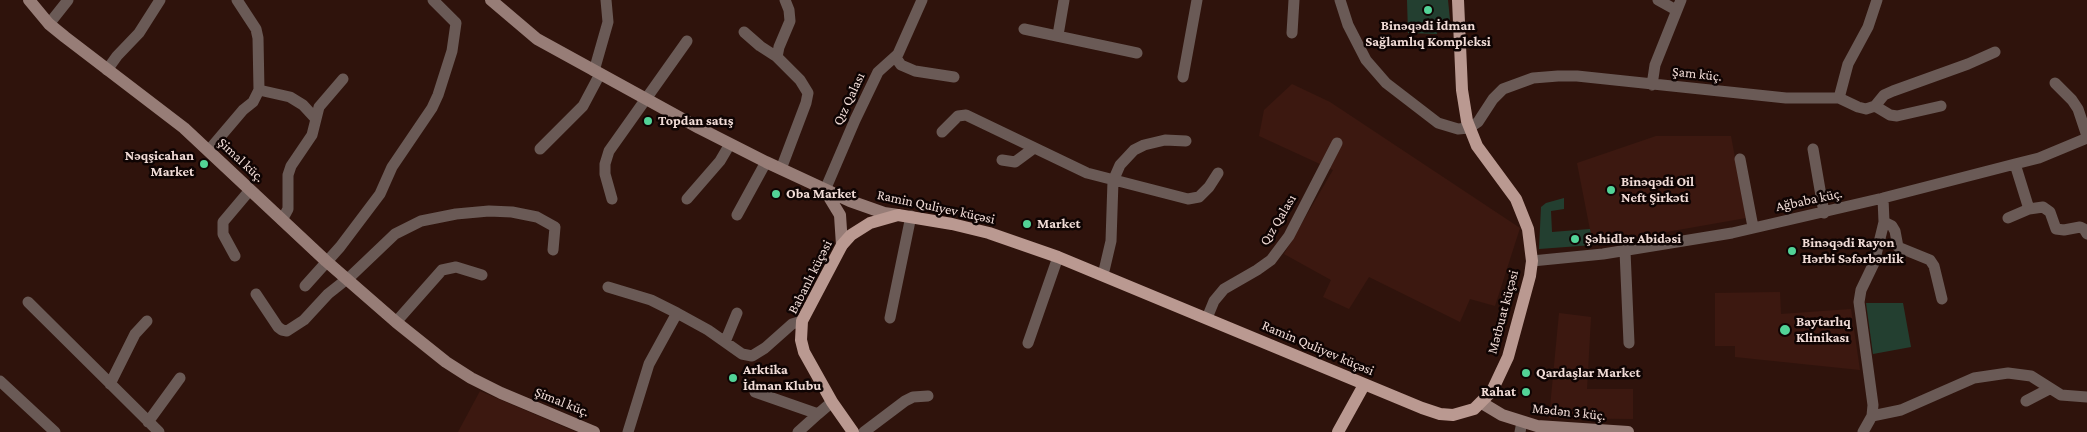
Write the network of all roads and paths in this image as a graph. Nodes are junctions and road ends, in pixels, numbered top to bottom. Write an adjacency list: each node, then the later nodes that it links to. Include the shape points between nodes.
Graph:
1 (29, 0): 18 (street, Şimal küç.)
2 (68, 0): 18 (street)
3 (160, 0): 28 (street, via 140,33)
4 (237, 0): 35 (street, via 256,29)
5 (433, 0): 78 (street, via 456,23 452,51 438,96 392,167 380,194)
6 (491, 0): 29 (street, Ramin Quliyev küçəsi, via 537,39)
7 (606, 0): 29 (street, via 608,22)
8 (785, 0): 26 (street, via 790,21)
9 (922, 0): 27 (street, Qız Qalası)
10 (1064, 0): 22 (street)
11 (1197, 0): 31 (street)
12 (1294, 0): 21 (street)
13 (1340, 0): 41 (street, via 1348,25 1366,60 1386,83 1438,123 1452,129)
14 (1458, 0): 41 (main road, Mətbuat küçəsi, via 1462,90)
15 (1658, 0): 17 (street)
16 (1877, 0): 36 (street, via 1868,27 1848,64)
17 (1679, 5): 34 (street, via 1656,65)
18 (49, 24): 28 (street, Şimal küç.)
19 (1024, 29): 22 (street)
20 (744, 32): 26 (street)
21 (1292, 33)
22 (1058, 35): 25 (street)
23 (686, 41): 37 (street)
24 (1995, 52): 38 (street, via 1884,95)
25 (1137, 53)
26 (778, 57): 55 (street, via 808,93)
27 (896, 58): 30 (street, via 915,72); 59 (street, Qız Qalası, via 878,72)
28 (107, 70): 49 (street, Şimal küç., via 169,115)
29 (597, 73): 37 (street, Ramin Quliyev küçəsi); 50 (street, via 584,106)
30 (954, 77)
31 (1183, 77)
32 (343, 79): 40 (street, via 324,100)
33 (2054, 83): 43 (street, via 2078,109)
34 (1652, 85): 36 (street, Şam küç., via 1786,98); 41 (street, Şam küç., via 1577,76 1533,78 1503,89 1493,98 1478,122)
35 (259, 90): 40 (street, via 290,97); 49 (street, via 254,102 243,110)
36 (1839, 98): 38 (street, via 1858,108)
37 (646, 99): 46 (street, Ramin Quliyev küçəsi); 61 (street, via 617,138 604,164)
38 (1874, 106): 39 (street, via 1897,116)
39 (1942, 106)
40 (315, 118): 68 (street, via 312,135 288,175 288,209)
41 (1469, 128): 77 (main road, Mətbuat küçəsi, via 1477,146 1516,199 1528,229)
42 (942, 132): 47 (street, via 958,116 966,115)
43 (2087, 137): 54 (street, Ağbaba küç., via 2039,158)
44 (1186, 141): 57 (street, via 1165,140 1134,150 1120,165)
45 (1337, 143): 90 (street, Qız Qalası, via 1289,236 1271,260 1224,289 1214,301)
46 (730, 144): 53 (street, Ramin Quliyev küçəsi); 62 (street)
47 (1034, 148): 52 (street, via 1015,162); 57 (street, via 1087,173)
48 (1813, 149): 64 (street)
49 (209, 150): 58 (street, Şimal küç.)
50 (540, 150)
51 (1740, 159): 70 (street)
52 (1002, 160)
53 (766, 162): 55 (street, Ramin Quliyev küçəsi); 65 (street)
54 (2015, 164): 60 (street, Ağbaba küç.); 63 (street)
55 (781, 169): 59 (street, Ramin Quliyev küçəsi)
56 (1218, 173): 57 (street, via 1199,197 1188,199)
57 (1113, 181): 80 (street, via 1112,240)
58 (250, 190): 68 (street, Şimal küç.); 75 (street, via 223,222 223,234)
59 (825, 190): 66 (street, Ramin Quliyev küçəsi, via 862,206); 72 (street, via 840,215)
60 (1883, 198): 64 (street, Ağbaba küç.); 69 (street)
61 (612, 199)
62 (687, 199)
63 (2029, 209): 67 (street); 71 (street, via 2047,208 2056,229 2080,227)
64 (1824, 213): 70 (street, Ağbaba küç.)
65 (737, 215)
66 (905, 215): 72 (main road, Babanlı küçəsi, via 878,220 860,228); 76 (main road, Ramin Quliyev küçəsi, via 989,233); 89 (street)
67 (2008, 218)
68 (282, 220): 78 (street, Şimal küç.)
69 (1884, 222): 85 (street, via 1895,231 1898,247 1930,260); 109 (street, via 1860,302 1872,392)
70 (1753, 227): 74 (street, Ağbaba küç.)
71 (2087, 234)
72 (842, 245): 92 (main road, Babanlı küçəsi)
73 (553, 250): 81 (street, via 555,226 537,217 489,211 456,214 409,225 381,246)
74 (1625, 251): 77 (street, Ağbaba küç.); 96 (street)
75 (235, 256)
76 (1058, 257): 80 (main road, Ramin Quliyev küçəsi); 95 (street)
77 (1532, 260): 107 (main road, Mətbuat küçəsi, via 1508,357 1492,391)
78 (326, 262): 81 (street, Şimal küç.); 82 (street)
79 (482, 275): 93 (street, via 456,267 442,270)
80 (1103, 275): 90 (main road, Ramin Quliyev küçəsi)
81 (347, 280): 84 (street, via 328,294 304,320 287,331 278,327); 93 (street, Şimal küç.)
82 (305, 286)
83 (608, 287): 87 (street, via 651,300)
84 (256, 294)
85 (1942, 299)
86 (28, 302): 99 (street)
87 (677, 313): 94 (street); 115 (street, via 649,364)
88 (737, 313): 94 (street)
89 (890, 318)
90 (1207, 318): 100 (main road, Ramin Quliyev küçəsi)
91 (147, 321): 99 (street, via 135,334)
92 (802, 321): 94 (street, via 792,324 752,356 742,354); 106 (main road, Babanlı küçəsi, via 804,352)
93 (396, 322): 114 (street, Şimal küç., via 471,378)
94 (725, 342)
95 (1028, 343)
96 (1629, 343)
97 (180, 378): 110 (street)
98 (0, 381): 112 (street)
99 (110, 384): 110 (street)
100 (1364, 385): 107 (main road, Ramin Quliyev küçəsi, via 1440,414 1465,413); 119 (main road)
101 (2049, 389): 104 (street, via 2061,395); 105 (street); 109 (street, via 2023,374 1985,375 1964,381 1901,410)
102 (755, 392): 108 (street)
103 (928, 396): 118 (street, via 905,401)
104 (2087, 397)
105 (2026, 401)
106 (832, 402): 108 (street); 117 (main road, Babanlı küçəsi)
107 (1482, 402): 111 (street, Mədən 3 küç.)
108 (818, 414): 116 (street)
109 (1872, 416): 121 (street)
110 (148, 422): 113 (street)
111 (1521, 427): 120 (street, Mədən 3 küç.)
112 (55, 432)
113 (159, 432)
114 (594, 432)
115 (628, 432)
116 (798, 432)
117 (853, 432)
118 (864, 432)
119 (1338, 432)
120 (1628, 432)
121 (1863, 432)

